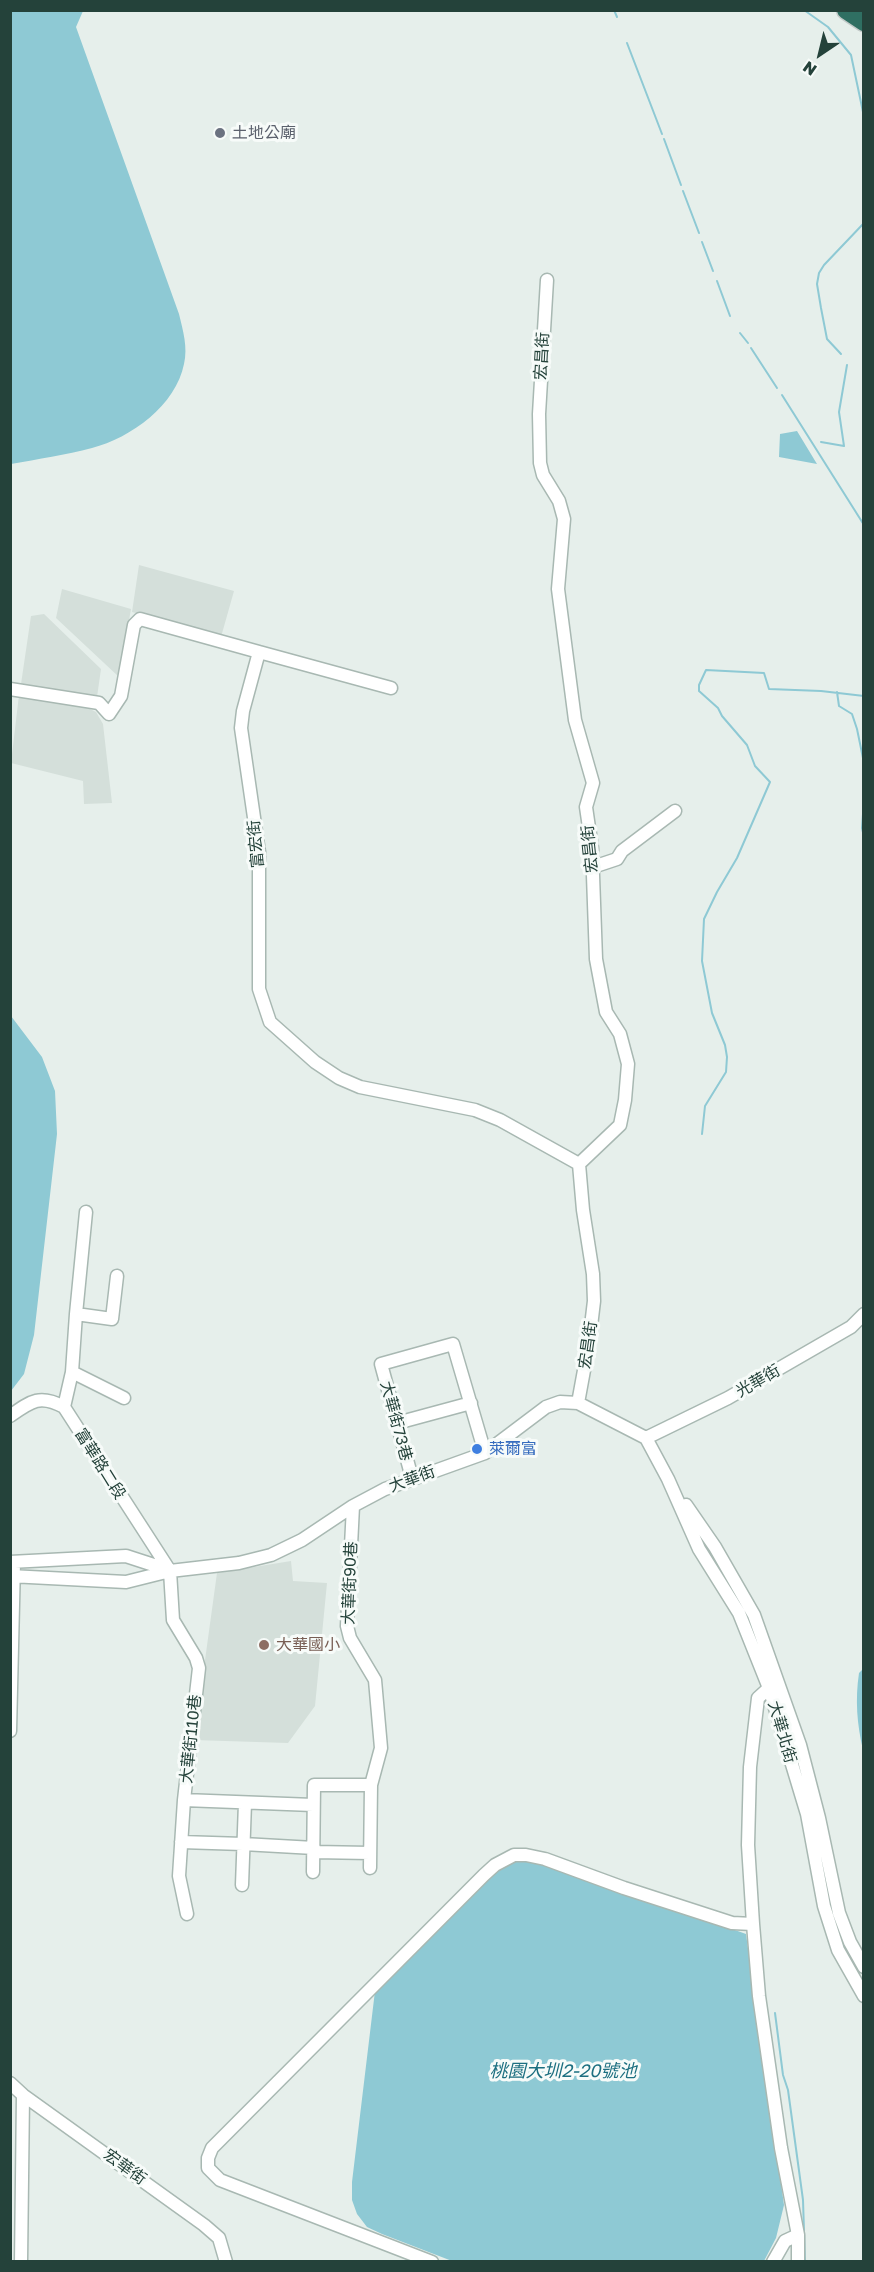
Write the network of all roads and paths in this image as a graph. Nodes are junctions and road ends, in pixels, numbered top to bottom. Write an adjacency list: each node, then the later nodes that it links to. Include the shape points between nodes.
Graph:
1 (846, 10): 2 (highway)
2 (864, 22)
3 (547, 280): 8 (street, 宏昌街, via 540,463 564,519 558,589 575,720 593,783 586,807)
4 (259, 652): 5 (street); 6 (street, via 140,619 134,625 121,696 109,714 99,703); 9 (street, 富宏街, via 241,728 259,852 259,989 270,1022 339,1078 360,1087 484,1113)
5 (391, 688)
6 (10, 689)
7 (675, 811): 8 (street, via 617,859)
8 (593, 867): 9 (street, 宏昌街, via 596,959 606,1012 620,1035 628,1064 620,1125)
9 (579, 1164): 16 (street, 宏昌街, via 594,1301)
10 (86, 1212): 12 (street)
11 (117, 1276): 12 (street, via 112,1319)
12 (76, 1314): 14 (street)
13 (864, 1314): 21 (street, 光華街, via 851,1327 728,1398)
14 (72, 1372): 15 (street); 18 (street)
15 (124, 1398)
16 (578, 1402): 21 (street); 22 (street, 大華街, via 546,1407)
17 (471, 1403): 20 (street); 20 (street, 大華街73巷, via 453,1344 381,1364); 22 (street)
18 (64, 1407): 19 (street, via 51,1400 32,1401); 26 (street, 富華路二段)
19 (10, 1416)
20 (397, 1424): 23 (street, 大華街73巷)
21 (646, 1438): 28 (street, 大華北街, via 699,1549 739,1613)
22 (485, 1453): 23 (street, 大華街)
23 (412, 1478): 24 (street, 大華街)
24 (354, 1506): 26 (street, 大華街, via 302,1540 271,1554 238,1563); 30 (street, 大華街90巷, via 347,1626 375,1680 381,1748)
25 (12, 1562): 26 (street, 大華街, via 126,1556); 27 (street)
26 (170, 1571): 27 (street, 大華街, via 126,1581); 31 (street, 大華街110巷, via 173,1620 199,1668)
27 (13, 1576): 29 (street)
28 (773, 1686): 42 (street, via 758,1698 750,1767 748,1845); 43 (street, 大華北街, via 800,1745 839,1913); 44 (street, 大華北街, via 807,1814 824,1906 838,1950)
29 (10, 1731)
30 (371, 1785): 33 (street, via 314,1785); 37 (street, 大華街90巷)
31 (184, 1800): 32 (street); 34 (street, 大華街110巷)
32 (245, 1803): 33 (street); 35 (street)
33 (313, 1805): 36 (street)
34 (181, 1842): 35 (street); 41 (street, 大華街110巷, via 179,1876)
35 (243, 1844): 36 (street); 40 (street)
36 (314, 1850): 37 (street); 39 (street)
37 (370, 1853): 38 (street, 大華街90巷)
38 (370, 1868)
39 (313, 1872)
40 (242, 1884)
41 (187, 1914)
42 (753, 1924): 47 (street, via 759,1996); 50 (street, via 732,1923 545,1859 514,1855 484,1875 212,2148 208,2168 220,2180)
43 (864, 1966)
44 (864, 1996)
45 (10, 2083): 46 (street, 宏華街)
46 (23, 2095): 48 (street); 49 (street, 宏華街, via 204,2225 219,2238)
47 (798, 2235): 51 (street, via 785,2241); 52 (street)
48 (21, 2262)
49 (226, 2262)
50 (432, 2262)
51 (773, 2262)
52 (798, 2262)

